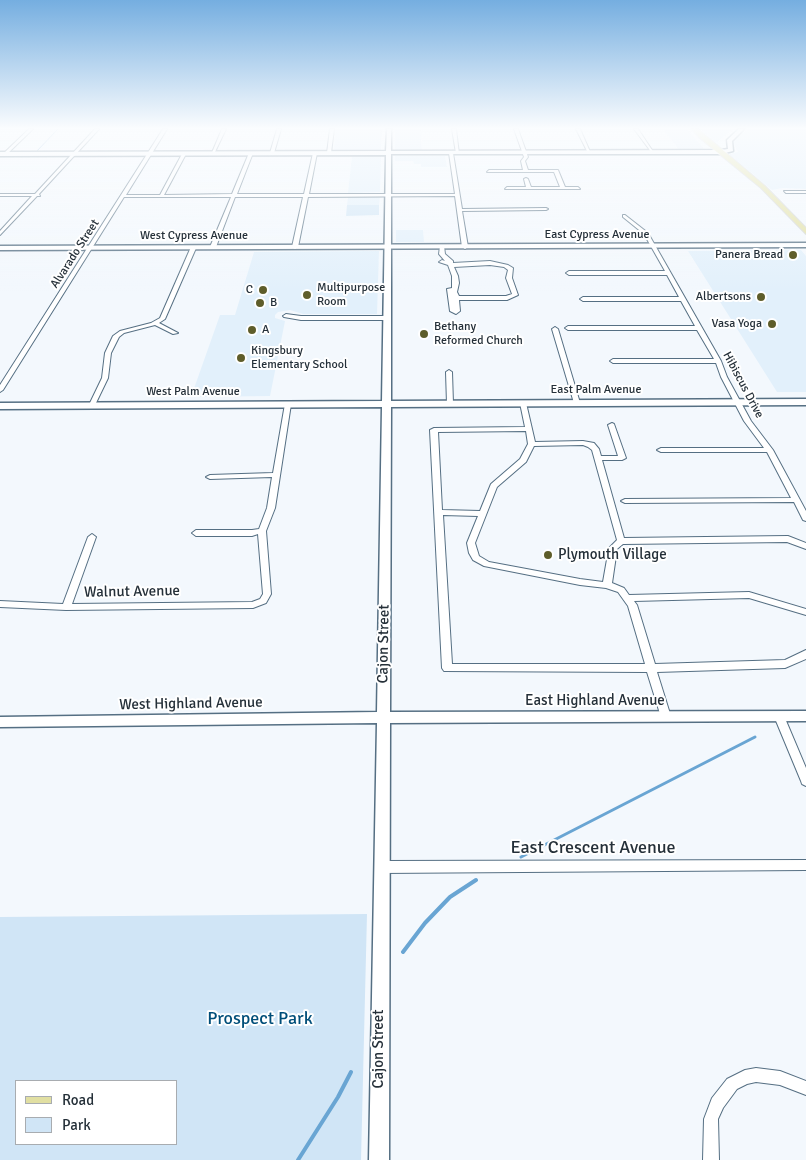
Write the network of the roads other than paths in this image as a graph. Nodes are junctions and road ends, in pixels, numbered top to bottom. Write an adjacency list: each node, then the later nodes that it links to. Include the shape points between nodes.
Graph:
1 (49, 183): 20 (street)
2 (132, 183): 23 (street, Alvarado Street)
3 (168, 183): 24 (street)
4 (239, 183): 21 (street)
5 (309, 183): 25 (street)
6 (388, 183): 22 (street, Cajon Street)
7 (456, 183): 18 (street)
8 (506, 183): 13 (street, via 508,191)
9 (528, 183): 13 (street)
10 (562, 183): 14 (street)
11 (749, 183): 31 (main road)
12 (757, 183): 29 (main road)
13 (529, 188): 14 (street)
14 (564, 188): 15 (street)
15 (578, 188)
16 (786, 192): 17 (street)
17 (806, 192)
18 (458, 194): 22 (street); 27 (street)
19 (0, 195): 20 (street)
20 (38, 195): 30 (street)
21 (234, 195): 24 (street); 25 (street); 40 (street)
22 (388, 195): 25 (street); 34 (street, Cajon Street)
23 (124, 196): 24 (street); 38 (street, Alvarado Street)
24 (161, 196)
25 (307, 196): 33 (street)
26 (546, 209): 27 (street)
27 (460, 210): 36 (street)
28 (625, 216): 32 (street, Hibiscus Drive, via 644,230)
29 (806, 232)
30 (0, 234)
31 (806, 245): 32 (main road, East Cypress Avenue)
32 (653, 246): 36 (main road, East Cypress Avenue); 43 (street, Hibiscus Drive)
33 (295, 247): 34 (main road, West Cypress Avenue); 40 (main road, West Cypress Avenue)
34 (387, 247): 35 (main road, East Cypress Avenue); 48 (street, Cajon Street)
35 (439, 247): 36 (main road, East Cypress Avenue); 41 (street, via 436,252)
36 (466, 247)
37 (0, 248): 38 (main road, West Cypress Avenue)
38 (90, 248): 39 (main road, West Cypress Avenue); 57 (street, Alvarado Street)
39 (193, 248): 40 (main road, West Cypress Avenue); 49 (street, via 163,317)
40 (213, 248)
41 (446, 262): 46 (street); 46 (street, via 490,263 511,269 509,278 516,294 513,297)
42 (569, 273): 43 (street)
43 (668, 273): 45 (street, Hibiscus Drive)
44 (583, 299): 45 (street)
45 (683, 299): 51 (street, Hibiscus Drive)
46 (455, 300)
47 (286, 316): 48 (street)
48 (387, 318): 63 (street, Cajon Street)
49 (155, 323): 53 (street); 66 (street, via 126,330 116,336 108,353 105,378)
50 (568, 328): 51 (street)
51 (700, 328): 54 (street, Hibiscus Drive)
52 (555, 329): 61 (street)
53 (174, 333)
54 (718, 361): 55 (street); 58 (street, Hibiscus Drive)
55 (613, 362)
56 (449, 372): 64 (street)
57 (0, 390)
58 (738, 402): 59 (street, East Palm Avenue); 61 (street, East Palm Avenue); 71 (street, Hibiscus Drive)
59 (806, 402)
60 (523, 403): 61 (street, East Palm Avenue); 64 (street, East Palm Avenue); 68 (street)
61 (577, 403)
62 (288, 404): 63 (street, West Palm Avenue); 66 (street, West Palm Avenue); 73 (street)
63 (387, 404): 64 (street, East Palm Avenue); 95 (street, Cajon Street)
64 (450, 404)
65 (0, 406): 66 (street, West Palm Avenue)
66 (92, 406)
67 (612, 425): 72 (street, via 622,458)
68 (528, 429): 69 (street); 77 (street, via 434,430)
69 (532, 444): 72 (street, via 588,444 594,447); 78 (street, via 522,460 494,486)
70 (661, 450): 71 (street)
71 (769, 450): 75 (street, Hibiscus Drive)
72 (598, 458): 83 (street)
73 (276, 475): 74 (street); 80 (street, via 271,508)
74 (210, 476)
75 (796, 500): 76 (street); 79 (street, Hibiscus Drive)
76 (625, 501)
77 (438, 512): 78 (street); 91 (street, via 447,668)
78 (482, 514): 85 (street, via 471,548 480,562)
79 (806, 518)
80 (262, 531): 81 (street); 88 (street, Walnut Avenue, via 267,594 263,601 253,605)
81 (196, 533)
82 (92, 537): 88 (street)
83 (621, 542): 84 (street, via 788,539); 85 (street, via 613,548)
84 (806, 546)
85 (607, 585): 86 (street, via 621,590)
86 (628, 598): 89 (street, via 749,596); 91 (street)
87 (0, 604): 88 (street, Walnut Avenue)
88 (66, 607)
89 (806, 612)
90 (806, 654): 91 (street, via 785,664)
91 (652, 668): 94 (street)
92 (779, 716): 93 (street, East Highland Avenue); 94 (street, East Highland Avenue); 97 (street)
93 (806, 716)
94 (666, 717): 95 (street, East Highland Avenue)
95 (383, 718): 96 (street, West Highland Avenue); 99 (street, Cajon Street)
96 (0, 722)
97 (806, 781)
98 (806, 865): 99 (street, East Crescent Avenue)
99 (381, 867): 101 (street, Cajon Street)
100 (806, 1088): 102 (street, via 780,1078 756,1075 732,1084 717,1103 711,1119)
101 (379, 1160)
102 (712, 1160)

